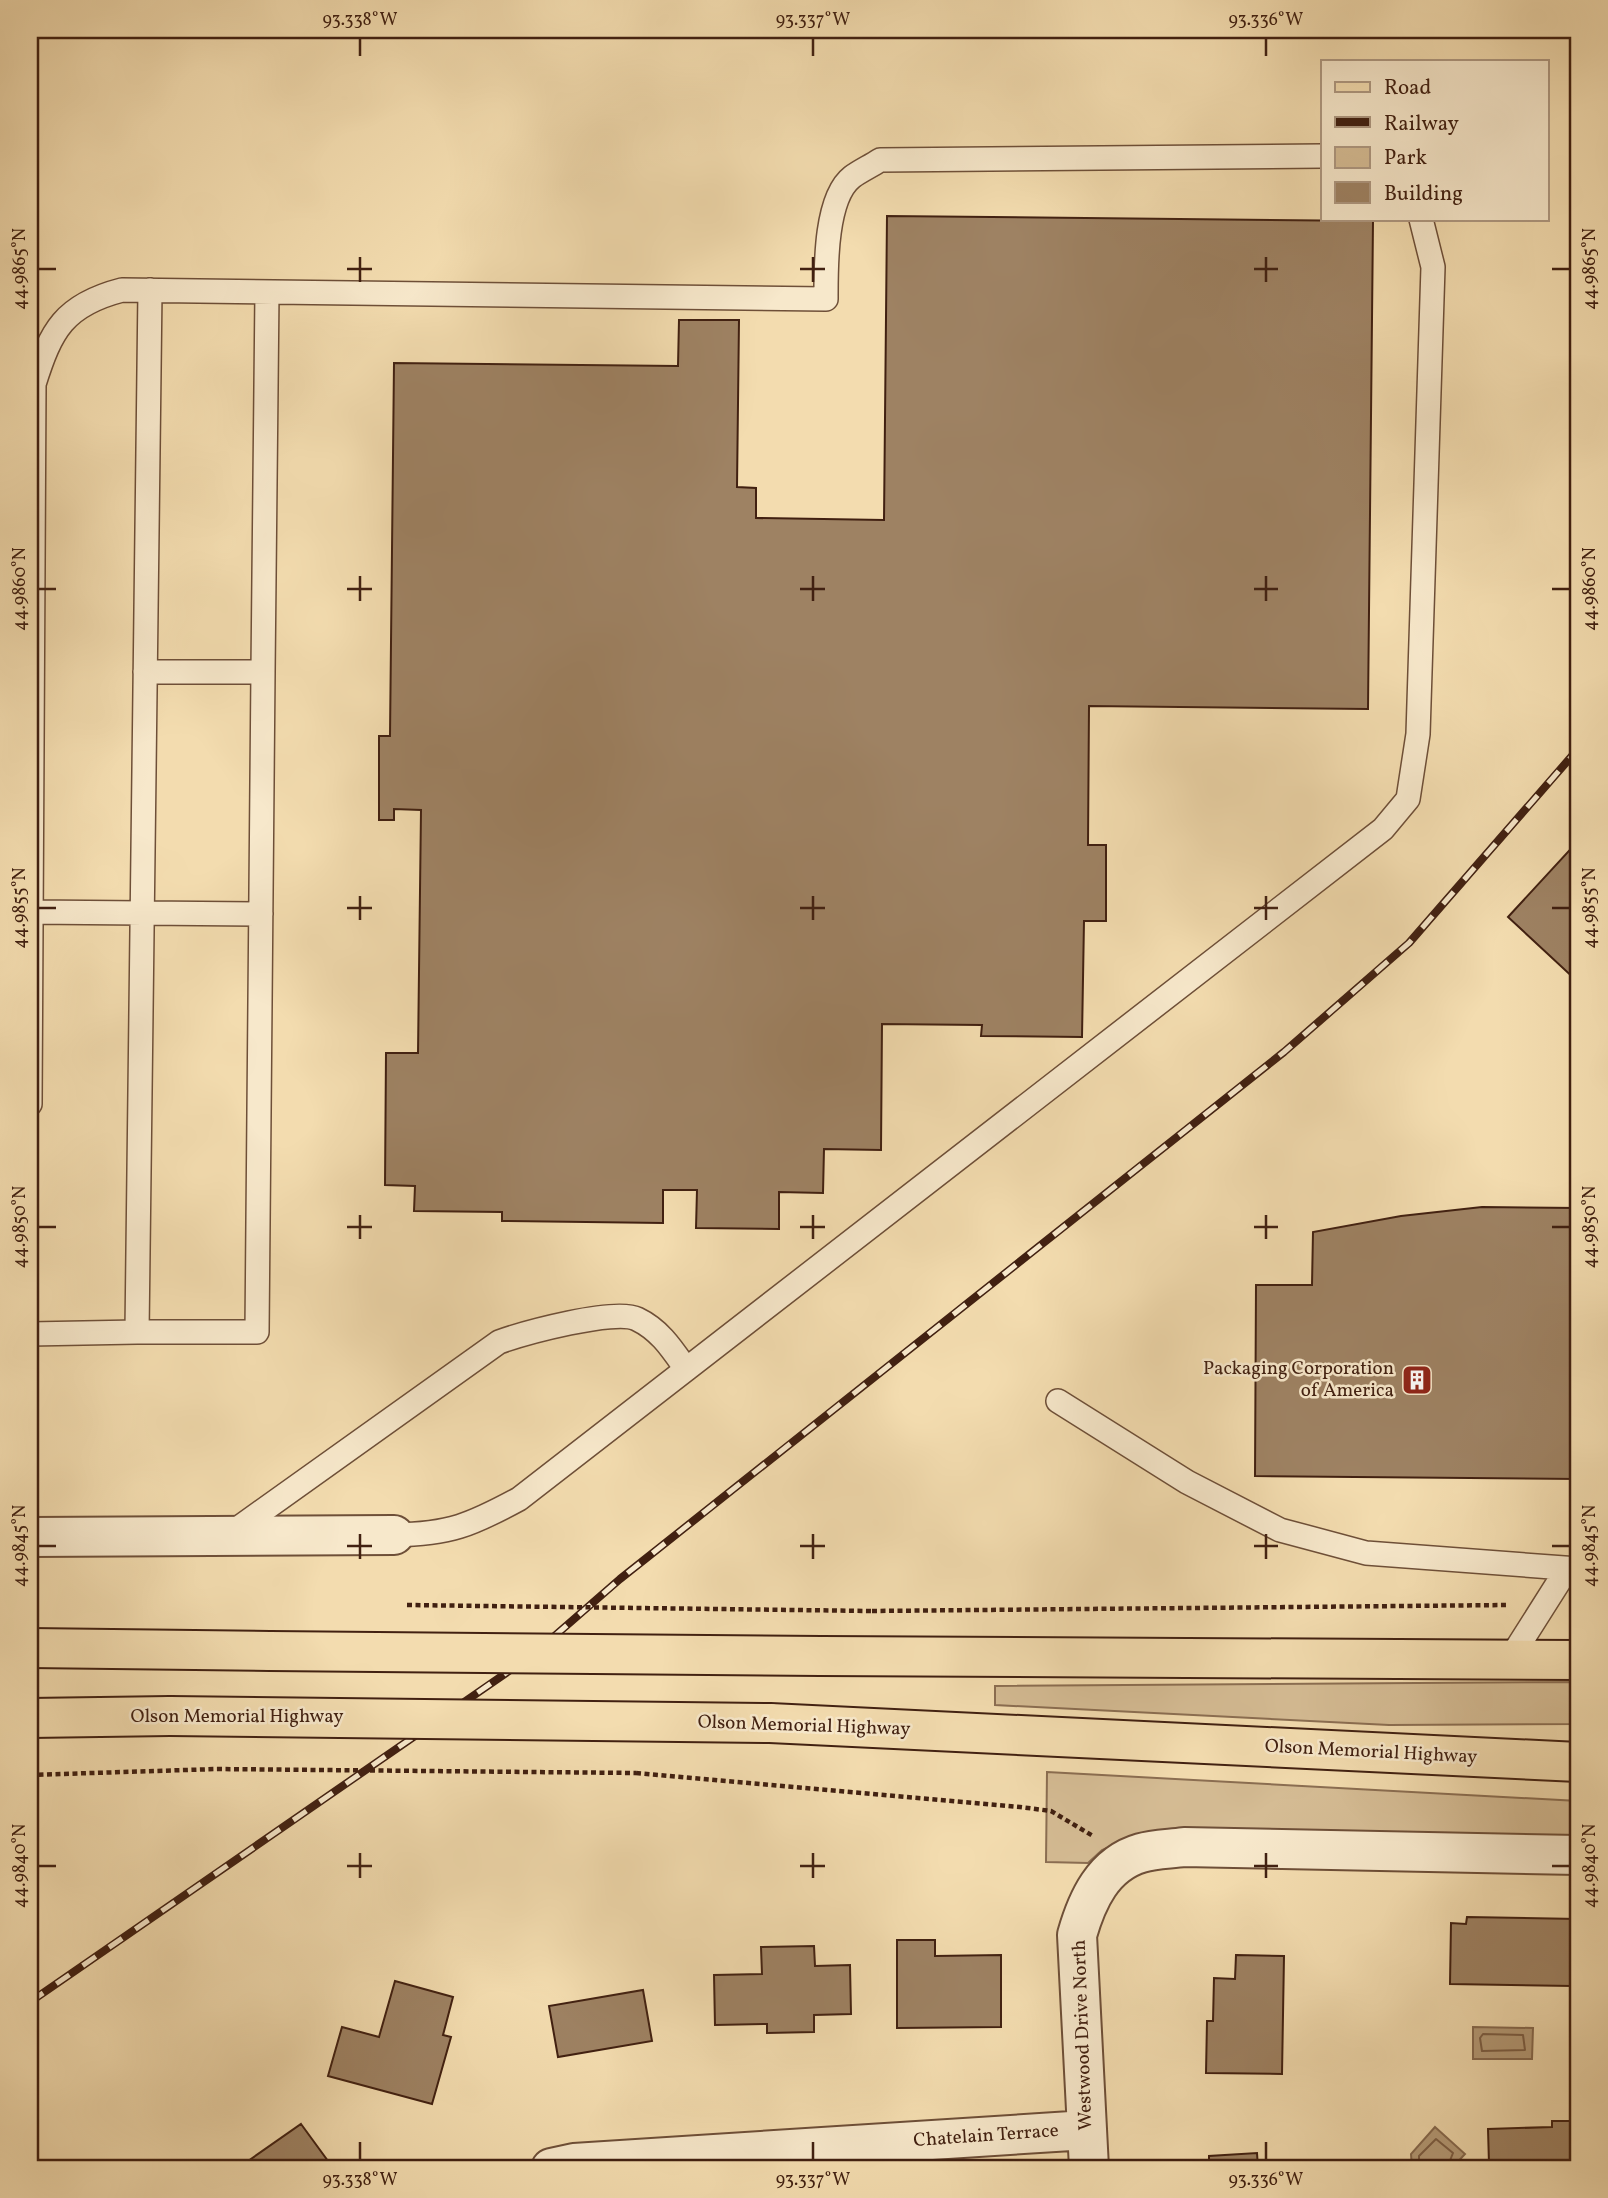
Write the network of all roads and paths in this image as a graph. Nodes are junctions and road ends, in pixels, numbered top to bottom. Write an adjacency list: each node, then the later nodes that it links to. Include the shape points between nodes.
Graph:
1 (1321, 156): 4 (lane, via 880,160 849,179 834,207 826,299)
2 (1421, 220): 13 (lane, via 1433,267 1418,734 1408,799 1383,829)
3 (150, 290): 4 (lane); 5 (lane); 7 (lane, via 122,290 96,297 66,315 47,345 34,384)
4 (267, 292): 6 (lane)
5 (145, 672): 6 (lane); 8 (lane)
6 (263, 672): 9 (lane)
7 (31, 912): 8 (lane); 10 (lane)
8 (142, 913): 9 (lane); 11 (lane)
9 (261, 914): 11 (lane, via 257,1332)
10 (30, 1104)
11 (138, 1332): 12 (lane)
12 (30, 1334)
13 (686, 1369): 15 (lane, via 519,1499 474,1524 434,1534); 16 (lane, via 660,1333 634,1317 543,1327 499,1342)
14 (1058, 1401): 18 (lane, via 1186,1482 1280,1530 1366,1553)
15 (394, 1535): 16 (street)
16 (228, 1536): 17 (street)
17 (30, 1537)
18 (1573, 1569): 20 (lane)
19 (407, 1605): 20 (path, bridge, via 872,1611)
20 (1544, 1605): 22 (lane)
21 (30, 1648): 22 (main road, bridge)
22 (1510, 1659): 23 (main road)
23 (1578, 1660)
24 (30, 1718): 25 (main road, Olson Memorial Highway, bridge, via 770,1723)
25 (1571, 1760)
26 (30, 1776): 28 (path, bridge, via 217,1769 636,1773 1051,1811 1092,1835)
27 (1578, 1855): 28 (street, via 1184,1847 1140,1853)
28 (1114, 1867): 29 (street, Westwood Drive North, via 1086,1904 1077,1935)
29 (1087, 2130): 30 (street, Chatelain Terrace); 31 (street, Westwood Drive North)
30 (551, 2168)
31 (1089, 2168)

